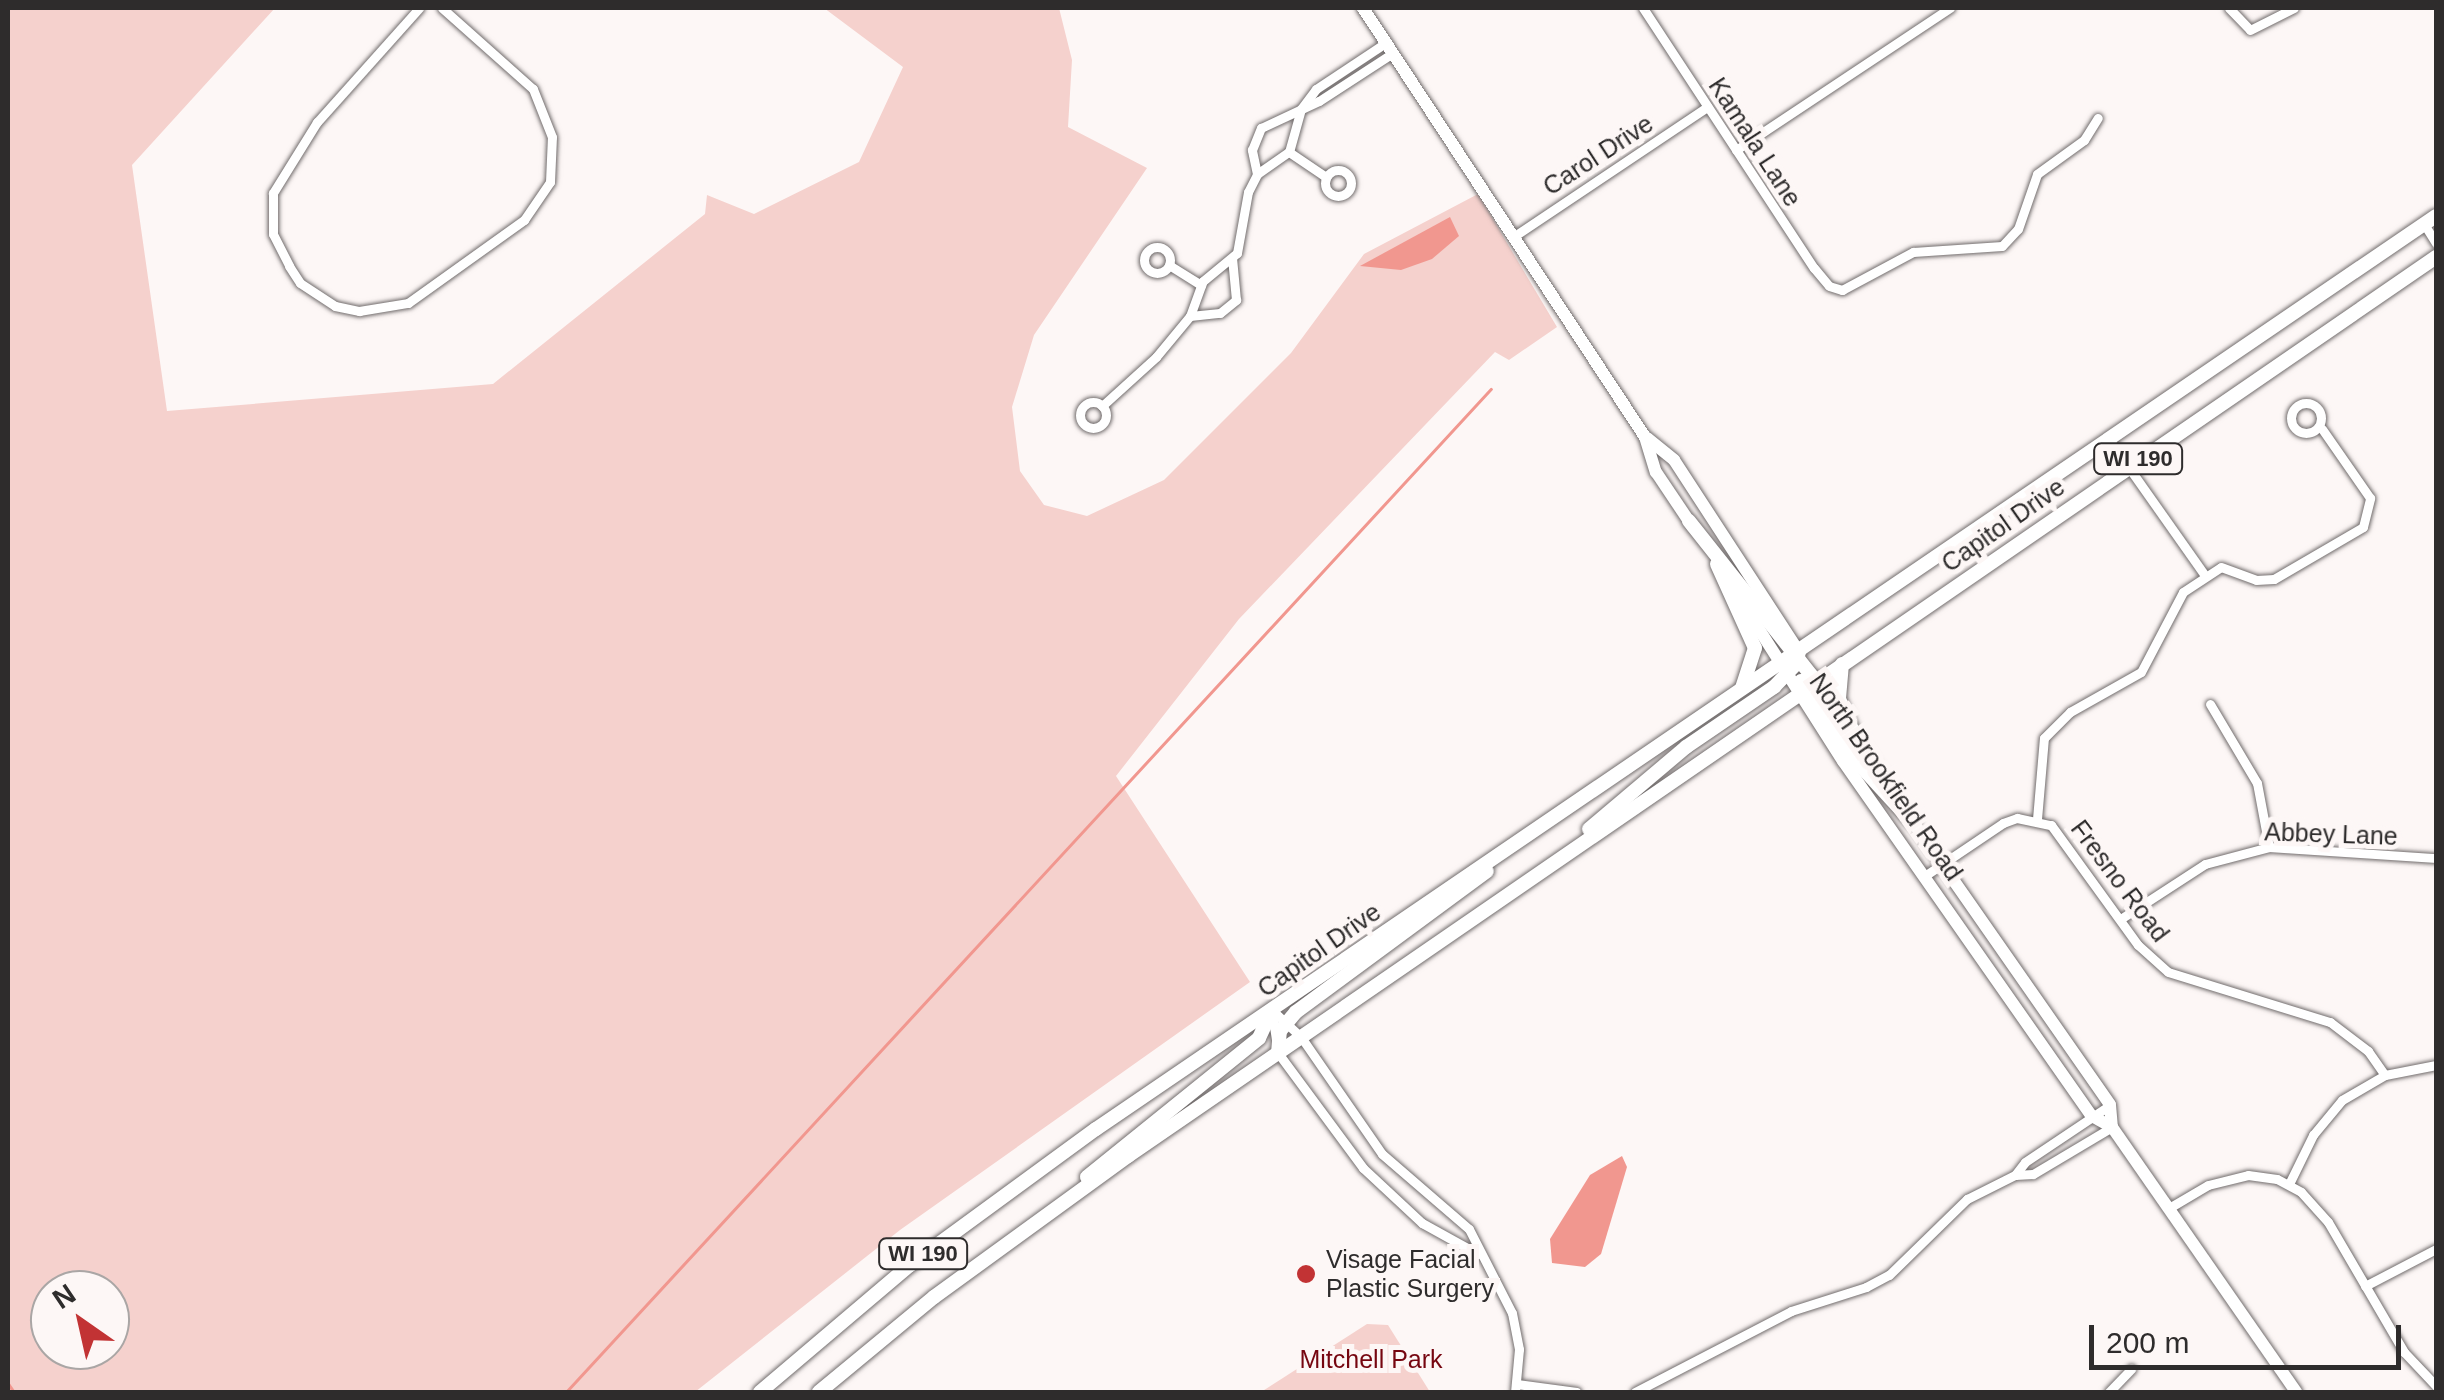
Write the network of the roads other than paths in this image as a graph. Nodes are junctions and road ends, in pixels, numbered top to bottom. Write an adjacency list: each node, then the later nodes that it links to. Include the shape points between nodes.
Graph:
1 (419, 8): 2 (street, via 317,122 273,193 273,234 288,266 300,283 336,306 359,311 408,303 524,220 550,182 552,138 533,89)
2 (442, 8)
3 (1363, 8): 8 (street, North Brookfield Road)
4 (1643, 8): 9 (street, Kamala Lane)
5 (1950, 8): 12 (street)
6 (2230, 8): 7 (street, via 2250,30)
7 (2294, 8)
8 (1390, 48): 10 (street); 17 (street, North Brookfield Road)
9 (1707, 107): 12 (street, Kamala Lane); 17 (street, Carol Drive)
10 (1301, 109): 13 (street); 14 (street, via 1261,128 1252,150)
11 (2098, 118): 12 (street, Kamala Lane, via 2084,140 2037,174 2018,229 2002,246 1913,252 1864,284 1842,290 1814,268)
12 (1736, 150)
13 (1289, 152): 14 (street); 15 (street)
14 (1257, 174): 20 (street)
15 (1326, 176)
16 (2430, 220): 18 (street); 27 (main road, Capitol Drive / WI 190)
17 (1513, 237): 26 (street, North Brookfield Road)
18 (2436, 243)
19 (2436, 257): 28 (main road, Capitol Drive / WI 190)
20 (1232, 258): 22 (street); 23 (street, via 1236,300 1220,313)
21 (1170, 265): 22 (street)
22 (1200, 285): 23 (street)
23 (1190, 316): 24 (street)
24 (1102, 406)
25 (2322, 428): 31 (street, via 2370,498 2363,528 2274,579 2221,567)
26 (1645, 437): 29 (street, North Brookfield Road, via 1656,472); 32 (street, North Brookfield Road, via 1674,460)
27 (2108, 438): 28 (street); 32 (main road, Capitol Drive / WI 190)
28 (2128, 466): 31 (street); 33 (main road, Capitol Drive / WI 190)
29 (1689, 521): 30 (street, North Brookfield Road); 32 (main road)
30 (1717, 564): 32 (street, North Brookfield Road); 35 (main road, via 1755,648)
31 (2204, 574): 38 (street, via 2183,592 2141,672 2050,729 2039,759)
32 (1791, 663): 34 (main road); 35 (main road, Capitol Drive / WI 190); 43 (main road)
33 (1842, 664): 34 (main road, Capitol Drive / WI 190); 37 (main road, via 1839,699)
34 (1807, 688): 37 (street, North Brookfield Road); 40 (main road, via 1856,761); 43 (main road, Capitol Drive / WI 190); 46 (street, North Brookfield Road)
35 (1741, 690): 39 (main road, Capitol Drive / WI 190)
36 (2210, 704): 42 (street, via 2257,784)
37 (1855, 736): 40 (street, North Brookfield Road)
38 (2037, 820): 45 (street, Fresno Road, via 2002,823); 47 (street, Fresno Road, via 2062,834)
39 (1546, 821): 48 (main road, Capitol Drive / WI 190); 49 (main road, via 1447,905)
40 (1912, 822): 45 (street, North Brookfield Road)
41 (2436, 844): 44 (street)
42 (2269, 848): 44 (street, Abbey Lane); 47 (street, Abbey Lane, via 2206,864)
43 (1560, 858): 50 (main road, Capitol Drive / WI 190)
44 (2436, 858)
45 (1940, 864): 46 (street, Fresno Road); 54 (street, North Brookfield Road)
46 (1926, 876): 55 (street, North Brookfield Road)
47 (2122, 918): 53 (street, Fresno Road, via 2168,972 2330,1022 2368,1050)
48 (1272, 1010): 49 (street); 51 (street); 61 (main road, via 1260,1038 1108,1156); 69 (main road, Capitol Drive / WI 190, via 944,1238)
49 (1286, 1022): 50 (street); 51 (main road)
50 (1300, 1037): 51 (main road, WI 190); 57 (street)
51 (1278, 1053): 58 (street); 61 (main road, WI 190)
52 (2436, 1065): 53 (street)
53 (2385, 1075): 60 (street, via 2330,1110)
54 (2110, 1105): 55 (street); 56 (street)
55 (2092, 1116): 56 (street, North Brookfield Road); 59 (street)
56 (2112, 1127): 59 (street, via 2033,1174); 62 (street, North Brookfield Road)
57 (1382, 1154): 58 (street); 64 (street, via 1469,1229)
58 (1363, 1168): 64 (street, via 1422,1223)
59 (2015, 1176): 72 (street, via 1967,1199 1889,1275 1791,1311)
60 (2289, 1184): 62 (street, via 2265,1176 2223,1179); 65 (street, via 2328,1222)
61 (1058, 1206): 70 (main road, WI 190)
62 (2170, 1208): 74 (street, North Brookfield Road)
63 (2436, 1250): 65 (street)
64 (1478, 1254): 68 (street, via 1512,1313)
65 (2365, 1286): 67 (street, via 2404,1352)
66 (2131, 1369): 73 (street)
67 (2436, 1386)
68 (1516, 1388): 71 (street)
69 (760, 1392)
70 (820, 1392)
71 (1576, 1392)
72 (1635, 1392)
73 (2109, 1392)
74 (2296, 1392)

